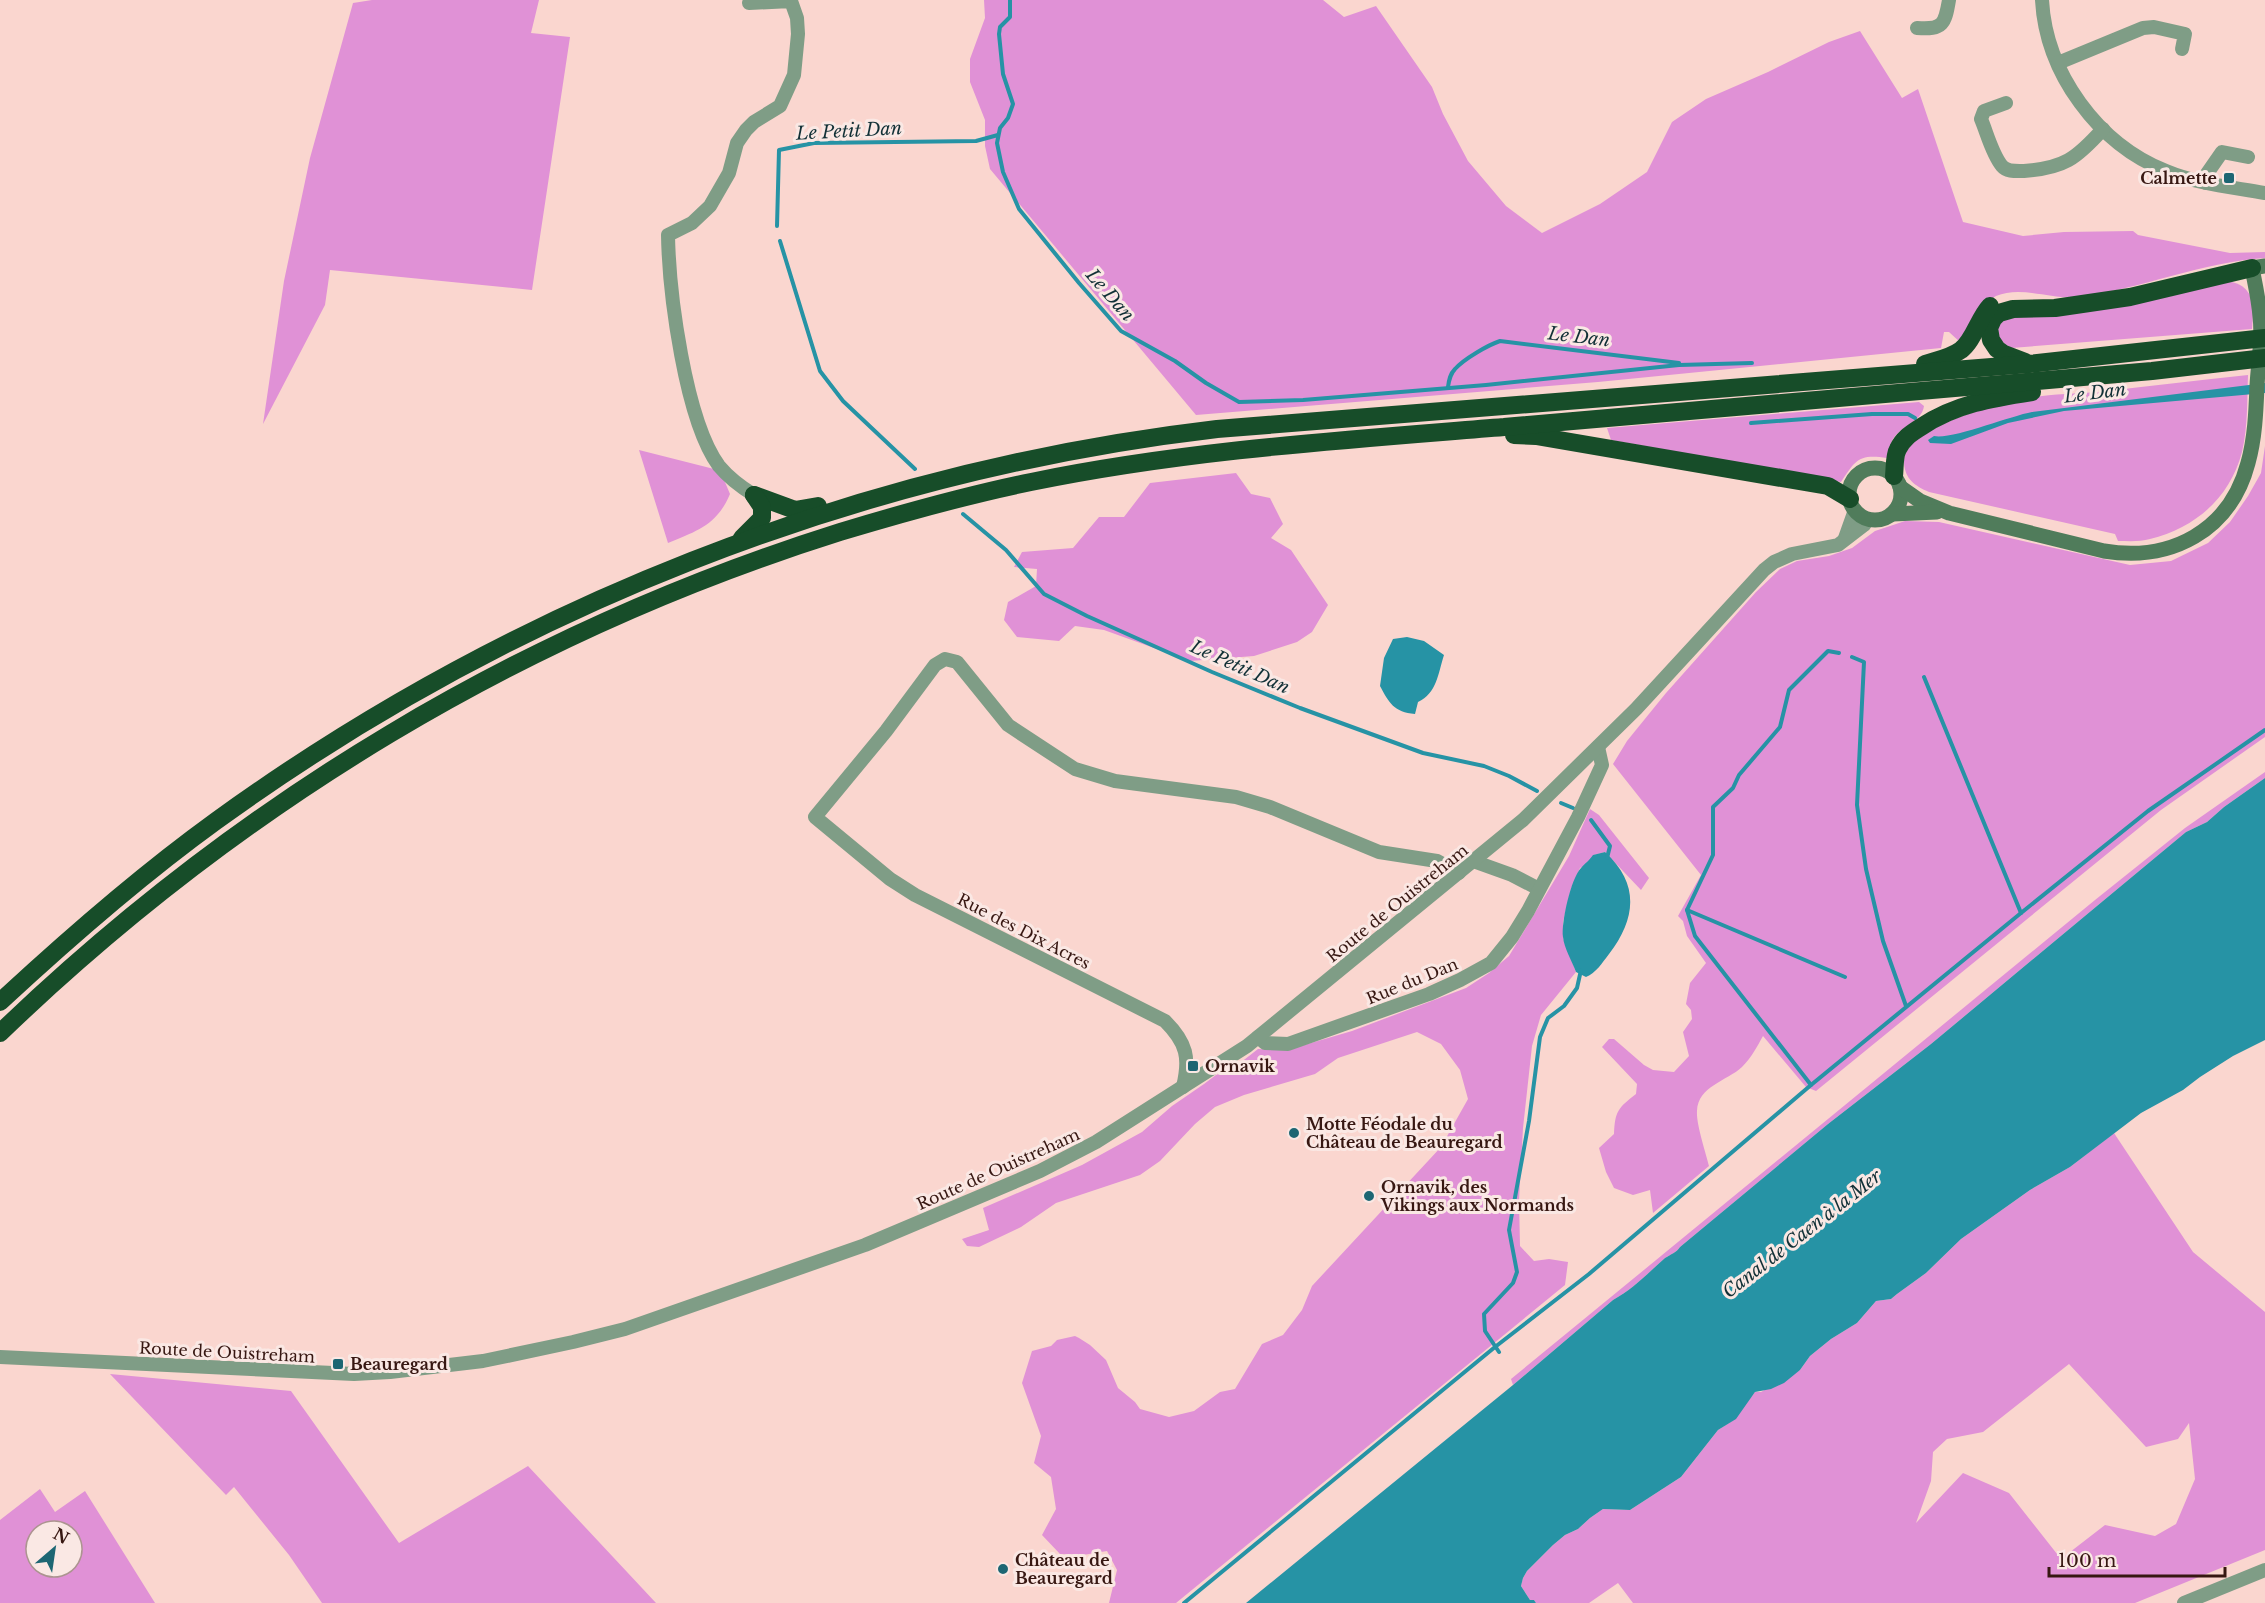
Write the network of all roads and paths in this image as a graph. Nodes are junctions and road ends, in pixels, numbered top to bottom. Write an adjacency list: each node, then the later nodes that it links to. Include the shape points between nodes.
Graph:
1 (1949, 0): 4 (street, via 1942,24 1934,29)
2 (2042, 0): 6 (street, via 2046,31)
3 (749, 3): 22 (street, via 791,1 798,34 794,75 780,106 754,122 737,143 729,173 710,206 692,223 668,235 686,377 701,429 718,464)
4 (1917, 28)
5 (2182, 49): 6 (street, via 2185,34 2154,27 2134,31)
6 (2058, 63): 8 (street, via 2077,99)
7 (2006, 103): 8 (street, via 1984,111 1982,119 2001,165 2008,170 2062,165)
8 (2103, 129): 10 (street, via 2150,164)
9 (2248, 157): 10 (street, via 2222,152 2206,175)
10 (2206, 183): 11 (street)
11 (2265, 193)
12 (2258, 267): 13 (highway, via 2130,297); 14 (street)
13 (2077, 304): 17 (highway, via 2013,309 1995,315 1989,334 1997,349); 19 (highway, via 2004,299 1989,307 1960,351)
14 (2263, 312): 25 (street, via 2255,427 2247,469 2229,504 2202,531 2165,550 2140,554 2104,551)
15 (2265, 338): 17 (highway)
16 (2265, 358): 18 (highway)
17 (2029, 364): 19 (highway)
18 (2152, 371): 20 (highway); 21 (highway, via 1987,399 1951,410 1906,437 1897,450)
19 (1909, 374): 24 (highway, via 1173,434 1014,463)
20 (1461, 430): 23 (highway, via 1536,436 1828,486); 35 (highway, via 1182,456 1028,482 846,531 676,590 491,676 379,739 296,792 141,906)
21 (1897, 482): 23 (street, via 1884,470 1862,473 1851,486); 25 (street, via 1920,501); 26 (street, via 1901,500)
22 (754, 495): 24 (highway, via 795,510 821,505); 29 (highway, via 762,507 762,518)
23 (1852, 504): 27 (street); 28 (street)
24 (837, 510): 29 (highway)
25 (1949, 513): 26 (street)
26 (1893, 514): 27 (street, via 1879,520)
27 (1868, 519): 28 (street, Route de Ouistreham)
28 (1845, 538): 30 (street, Route de Ouistreham, via 1838,545 1792,554 1764,570)
29 (739, 542): 34 (highway, via 525,634 367,721 226,814 152,870 72,935)
30 (1598, 747): 31 (street, Route de Ouistreham, via 1523,820); 33 (street, Rue du Dan, via 1602,765 1599,774)
31 (1473, 861): 32 (street, Route de Ouistreham); 33 (street)
32 (1459, 873): 36 (street, Route de Ouistreham); 37 (street, Rue des Dix Acres, via 1437,861 1379,852 1236,797 1115,781 1075,769 1008,725 957,662 945,660 935,665 816,817 915,895 1165,1021 1178,1033 1185,1049 1187,1069)
33 (1539, 888): 36 (street, Rue du Dan, via 1512,937 1491,963 1479,971 1429,994 1288,1044 1265,1043)
34 (0, 1002)
35 (0, 1033)
36 (1258, 1037): 37 (street, Route de Ouistreham)
37 (1183, 1087): 38 (street, Route de Ouistreham, via 1096,1142 1040,1171 865,1245 625,1329 573,1342 483,1361 354,1374)
38 (0, 1357)
39 (2265, 1570): 40 (street)
40 (2184, 1603)

